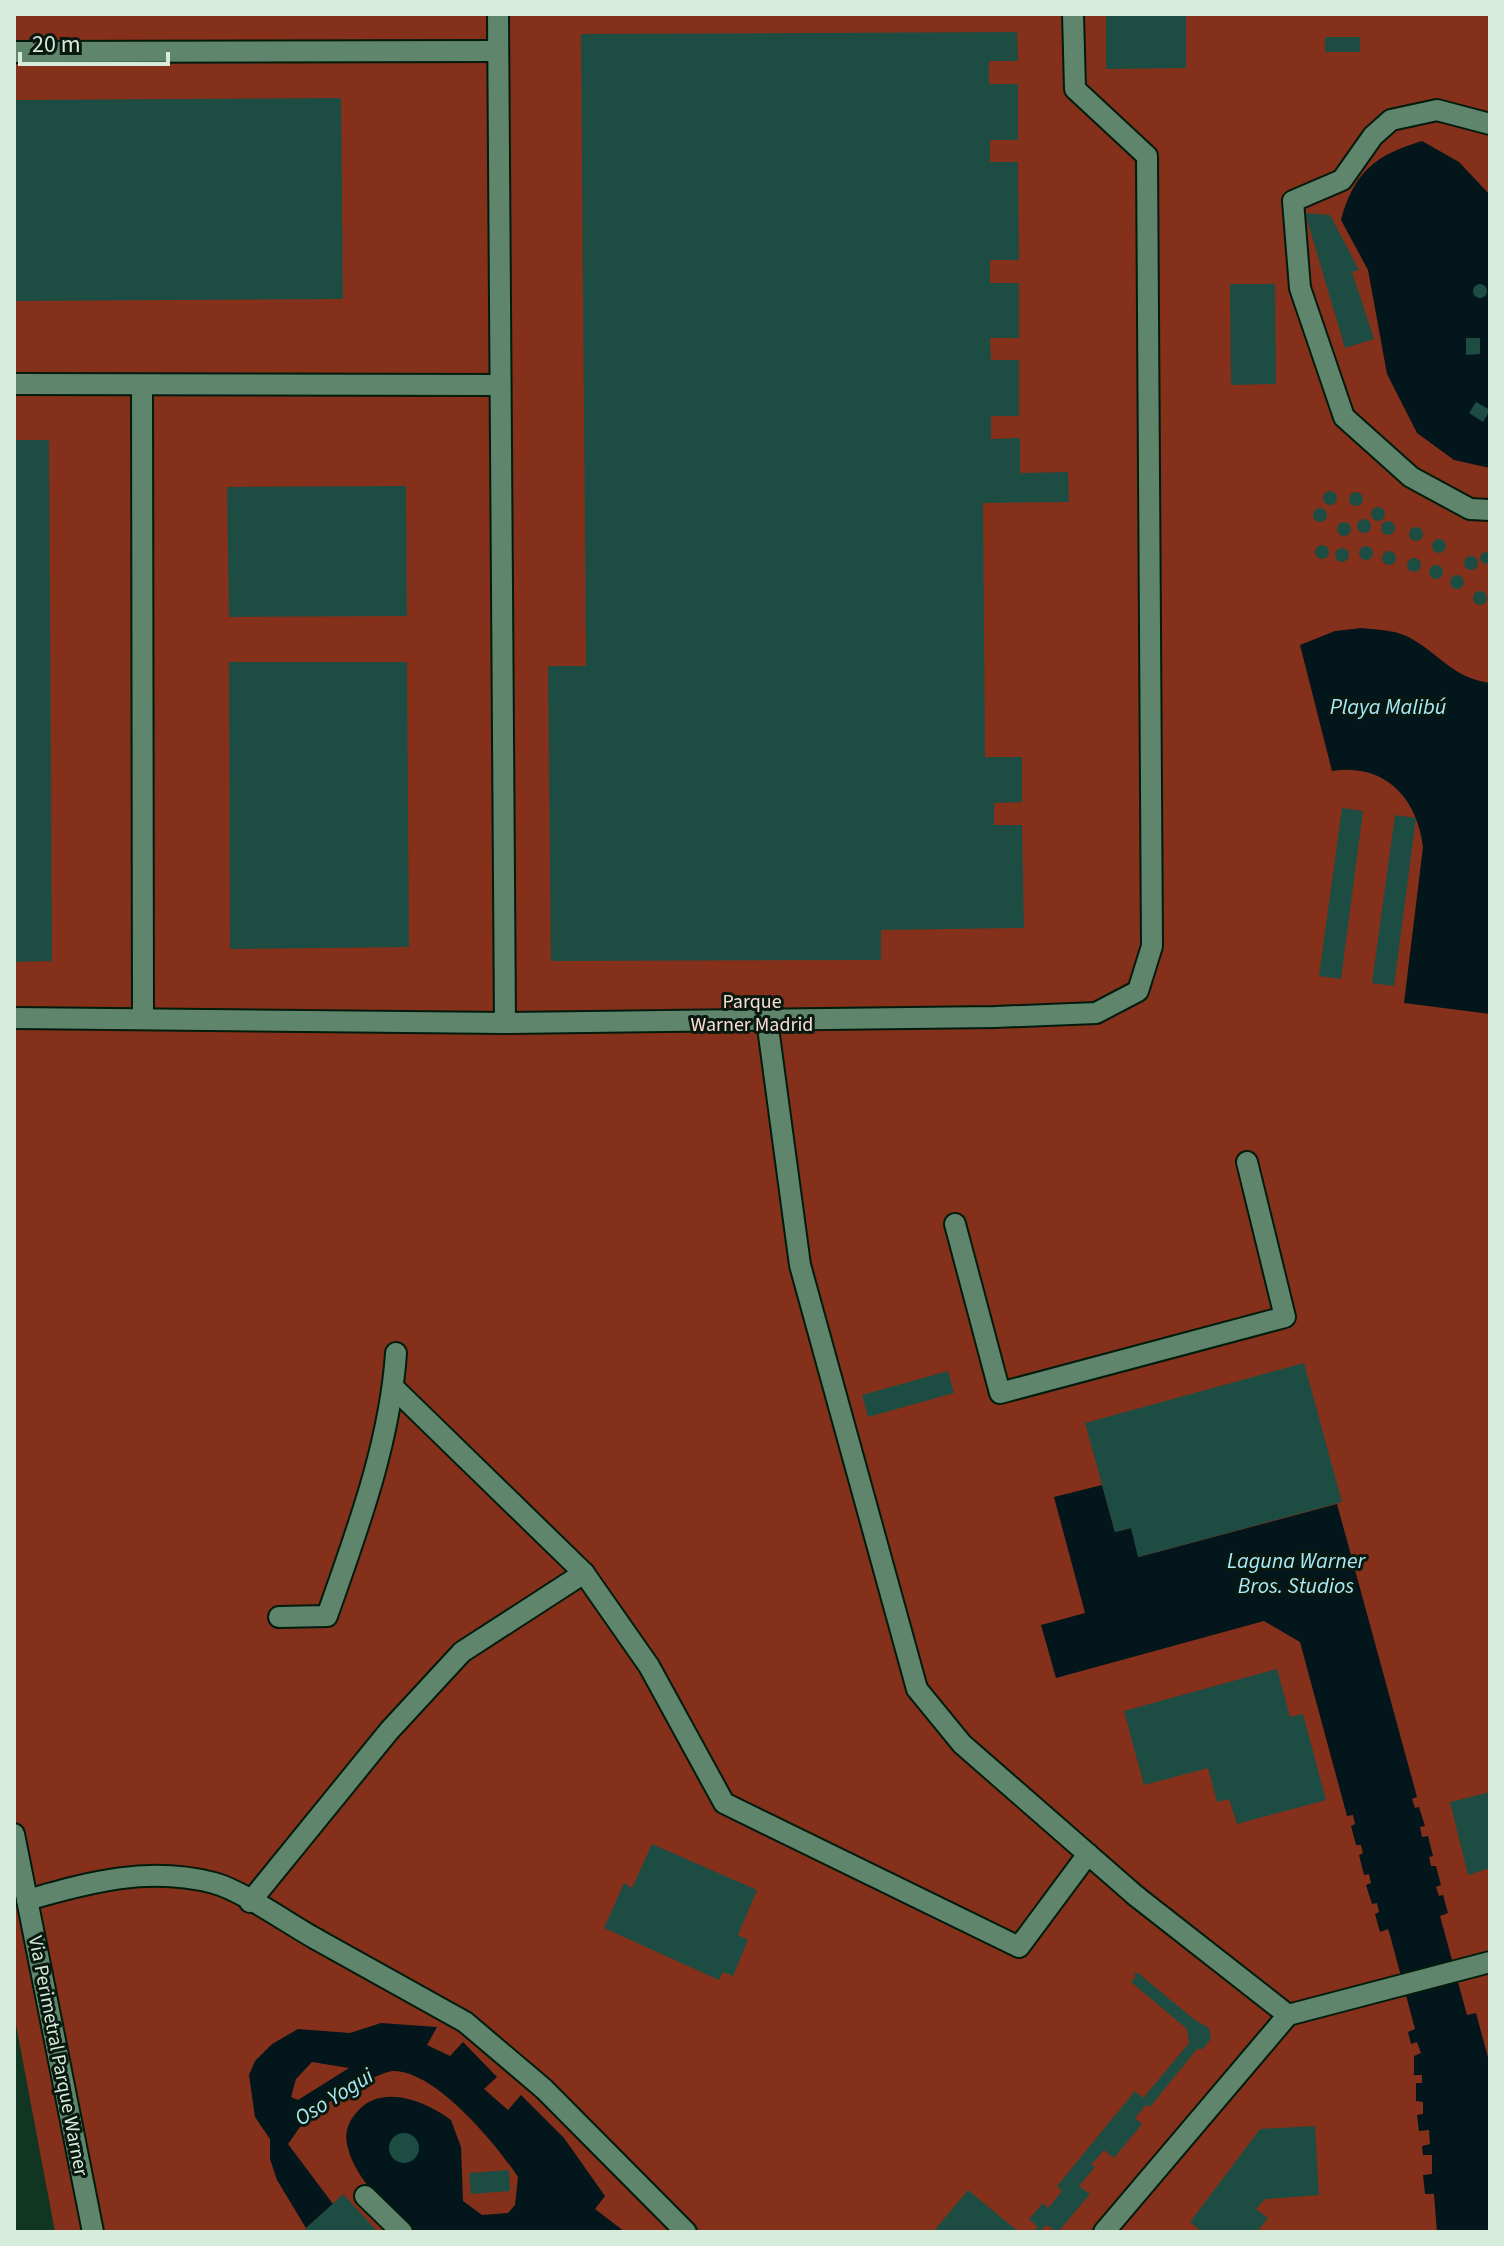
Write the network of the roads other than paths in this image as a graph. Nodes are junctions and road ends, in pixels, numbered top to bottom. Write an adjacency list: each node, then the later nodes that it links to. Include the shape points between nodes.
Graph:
1 (498, 14): 3 (street)
2 (1073, 14): 12 (street, via 1075,89 1147,156 1152,946 1138,991 1096,1013)
3 (498, 51): 4 (street); 7 (street)
4 (14, 52)
5 (1490, 124): 9 (street, via 1437,110 1391,120 1342,180 1293,201 1300,288 1344,417 1411,477 1470,509)
6 (14, 384): 8 (street)
7 (499, 385): 8 (street); 13 (street)
8 (142, 386): 11 (street)
9 (1490, 510)
10 (14, 1018): 11 (street)
11 (143, 1018): 13 (street)
12 (767, 1020): 13 (street); 21 (street, via 800,1265 917,1689 962,1744)
13 (505, 1023)
14 (1247, 1162): 15 (street, via 1285,1317 1000,1393)
15 (955, 1224)
16 (396, 1353): 17 (street)
17 (394, 1388): 18 (street); 19 (street, via 363,1513 327,1616)
18 (584, 1573): 21 (street, via 649,1666 724,1803 1019,1947); 23 (street, via 462,1652 389,1731)
19 (279, 1617)
20 (14, 1834): 22 (street, Via Perimetral Parque Warner)
21 (1088, 1854): 25 (street)
22 (27, 1900): 23 (street, via 100,1879 148,1873 216,1883); 27 (street, Via Perimetral Parque Warner)
23 (250, 1902): 29 (street, via 465,2022 544,2089)
24 (1490, 1962): 25 (street)
25 (1288, 2015): 30 (street)
26 (365, 2196): 28 (street)
27 (93, 2232)
28 (402, 2232)
29 (686, 2232)
30 (1104, 2232)

